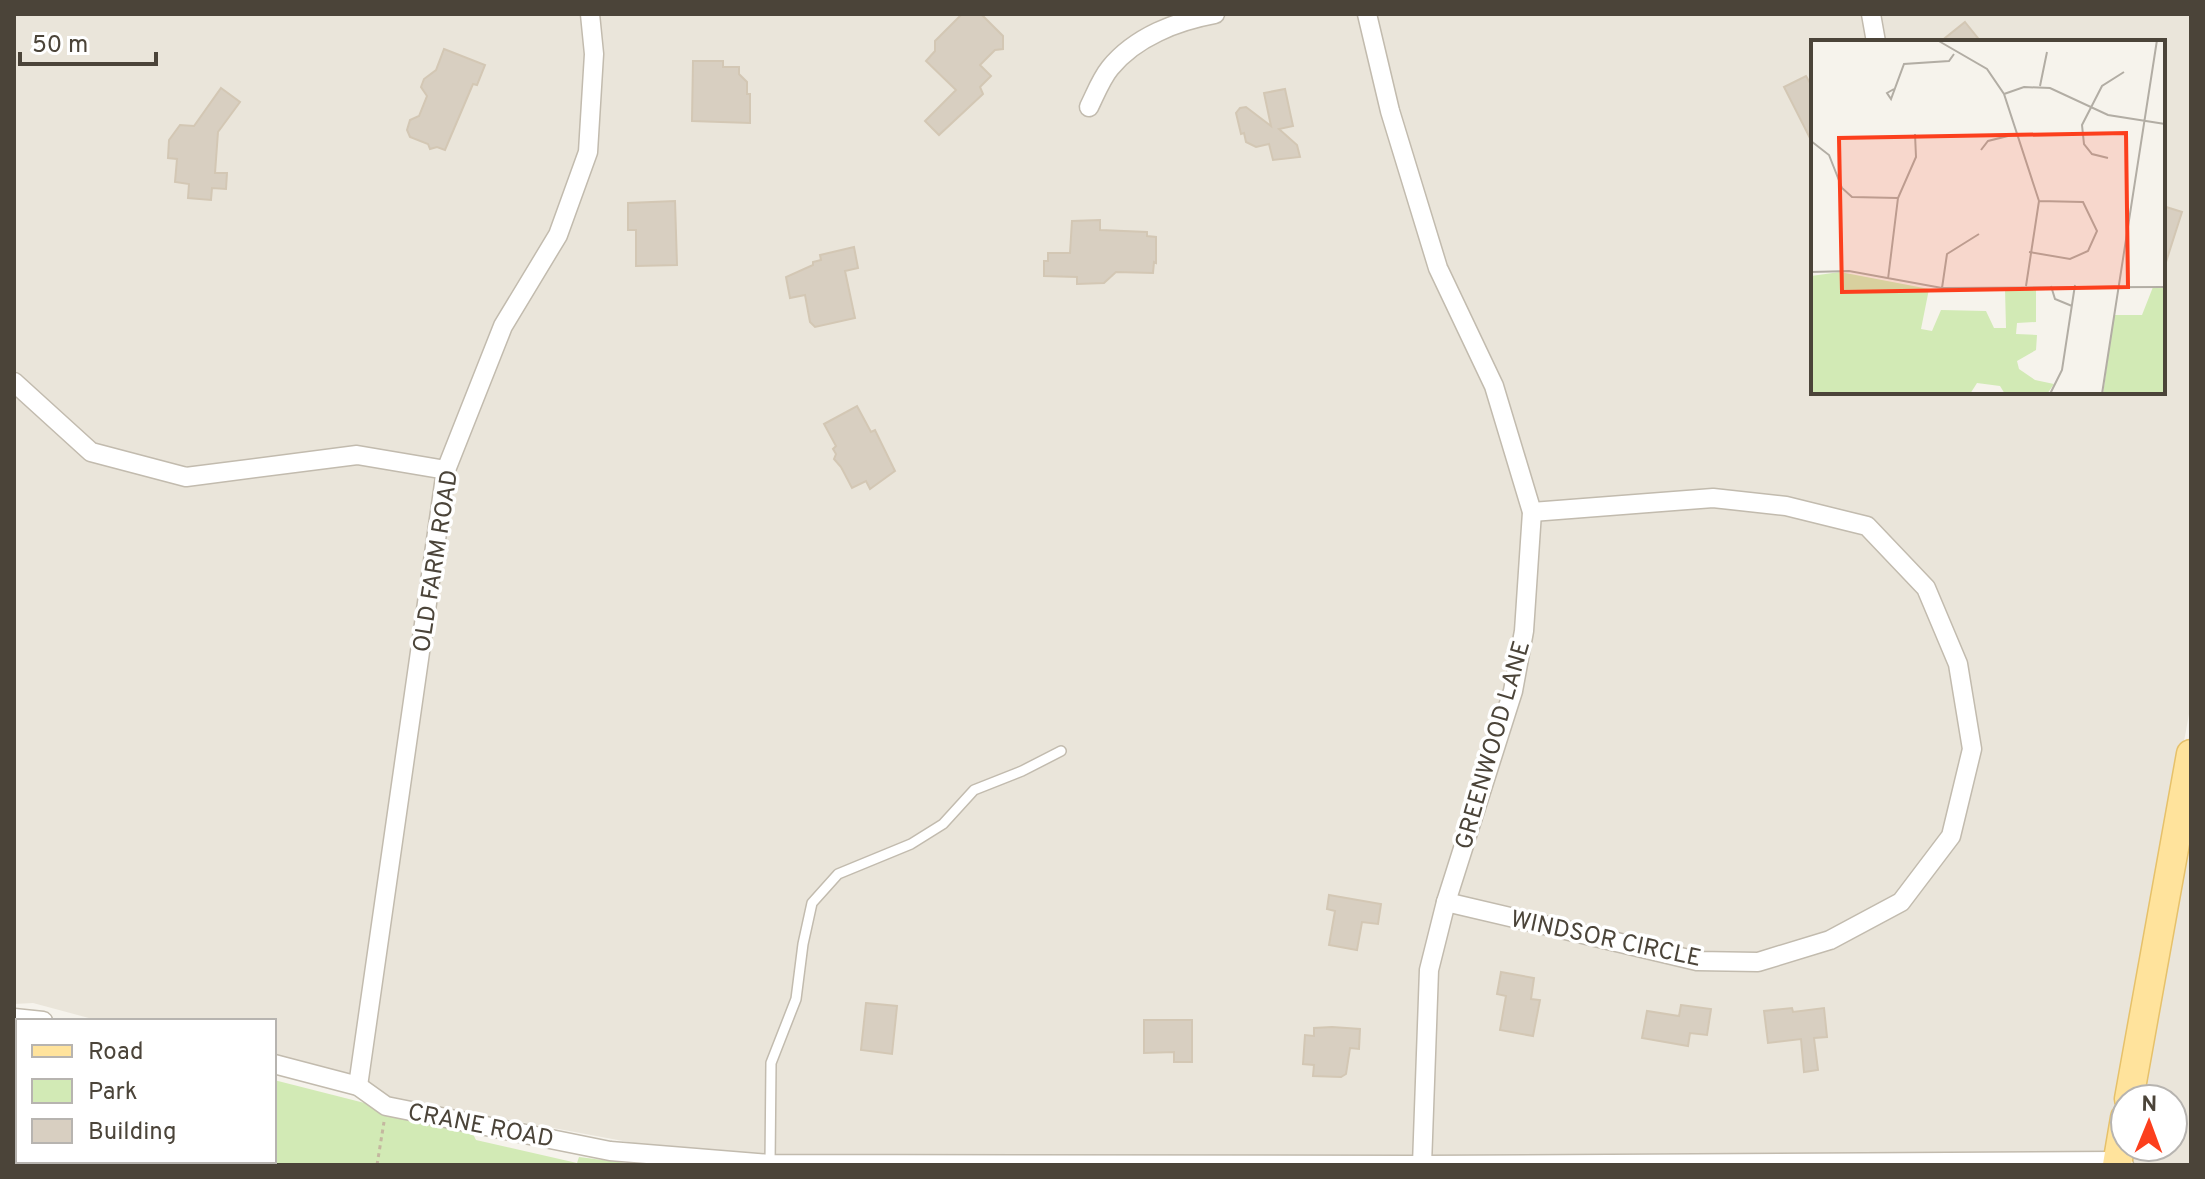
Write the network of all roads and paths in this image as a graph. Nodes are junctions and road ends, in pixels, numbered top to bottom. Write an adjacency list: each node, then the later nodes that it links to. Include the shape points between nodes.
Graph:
1 (590, 14): 8 (street, OLD FARM ROAD, via 594,54 588,152 558,235 503,326)
2 (1215, 14): 6 (street, via 1143,39 1109,69)
3 (1367, 14): 9 (street, GREENWOOD LANE, via 1438,268 1494,386)
4 (1871, 14): 5 (street)
5 (1876, 40)
6 (1089, 107)
7 (14, 382): 8 (street, via 91,452 186,477 357,455)
8 (446, 470): 15 (street, OLD FARM ROAD)
9 (1532, 512): 12 (street, GREENWOOD LANE, via 1524,631 1513,691); 12 (street, WINDSOR CIRCLE, via 1713,498 1786,506 1867,526 1926,588 1958,664 1972,749 1951,836 1901,902 1830,940 1758,962 1697,961)
10 (1061, 751): 17 (lane, via 974,790 943,824 911,844 838,874 812,903 796,999 771,1063)
11 (2191, 754): 14 (main road)
12 (1446, 902): 23 (street, GREENWOOD LANE, via 1429,970)
13 (276, 1065): 15 (street, CRANE ROAD)
14 (2132, 1083)
15 (358, 1086): 16 (street, CRANE ROAD)
16 (386, 1106): 17 (street, CRANE ROAD, via 610,1151); 21 (path)
17 (770, 1164): 22 (street, CRANE ROAD)
18 (1609, 1164): 19 (street); 23 (street)
19 (1799, 1164): 20 (street)
20 (2120, 1164)
21 (377, 1165)
22 (1416, 1165)
23 (1423, 1165)

